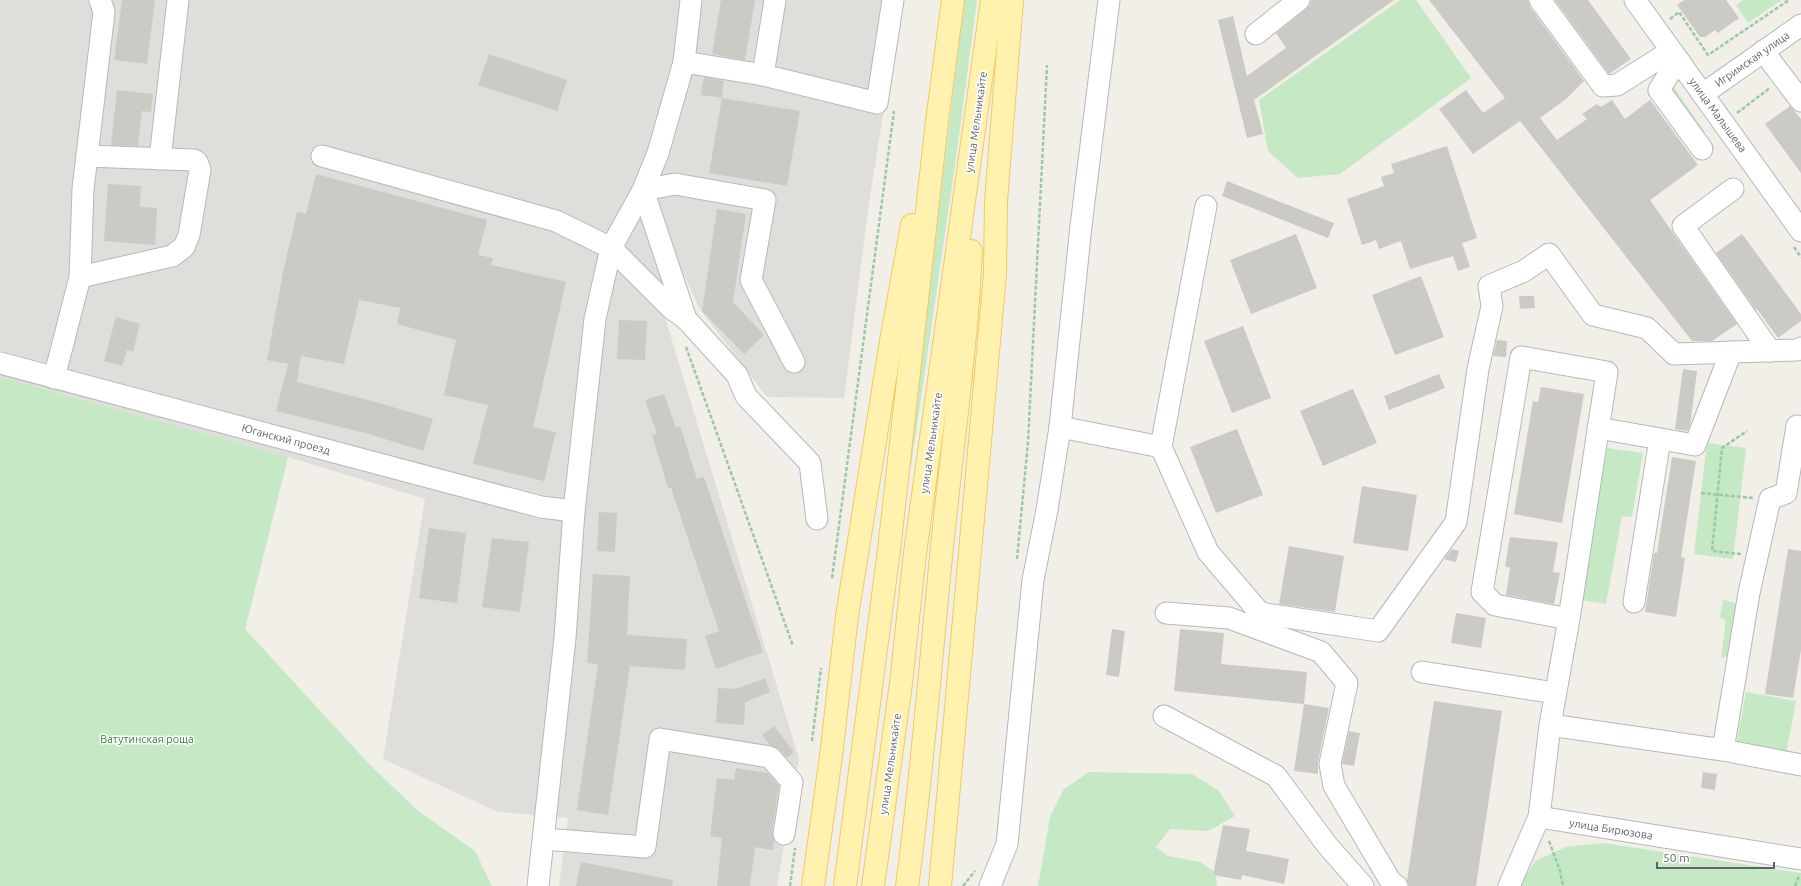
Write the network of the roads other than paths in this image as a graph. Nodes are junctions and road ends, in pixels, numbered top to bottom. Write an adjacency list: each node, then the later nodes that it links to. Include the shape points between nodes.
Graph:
1 (100, 0): 24 (street, via 104,12)
2 (178, 0): 26 (street)
3 (691, 0): 17 (street)
4 (775, 0): 18 (street)
5 (893, 0): 18 (street, via 877,103)
6 (953, 0): 21 (main road)
7 (992, 0): 22 (main road, улица Мельникайте)
8 (1012, 0): 65 (main road, via 996,201 995,274)
9 (1109, 0): 40 (street, via 1081,226)
10 (1299, 0): 14 (street)
11 (1540, 0): 16 (street, via 1603,86 1617,86)
12 (1639, 2): 16 (street, улица Малышева)
13 (1801, 25): 15 (street, Игримская улица)
14 (1256, 34)
15 (1763, 51): 19 (street, Игримская улица); 20 (street)
16 (1675, 57): 19 (street, улица Малышева); 23 (street, via 1659,90)
17 (684, 62): 18 (street); 28 (street, via 658,153)
18 (763, 75)
19 (1703, 94): 30 (street, улица Малышева)
20 (1801, 101)
21 (937, 121): 61 (main road, via 919,188 891,341 847,616); 62 (main road, via 889,550)
22 (976, 124): 63 (main road, улица Мельникайте, via 915,553); 64 (main road, via 969,296 917,811)
23 (1702, 149)
24 (87, 156): 26 (street); 32 (street, via 83,189)
25 (322, 156): 31 (street, via 556,221)
26 (160, 159): 32 (street, via 194,160 199,166 189,235 184,247 172,256)
27 (1733, 188): 35 (street, via 1684,226)
28 (643, 190): 31 (street); 33 (street); 37 (street, via 675,184 765,200 751,280)
29 (1206, 206): 44 (street)
30 (1801, 231)
31 (611, 248): 33 (street, via 672,309); 45 (street, via 595,319)
32 (80, 277): 39 (street)
33 (686, 319): 46 (street, via 737,374 746,396 810,463)
34 (1801, 348): 35 (street)
35 (1770, 351): 36 (street)
36 (1731, 352): 43 (street, via 1695,445); 44 (street, via 1674,354 1647,328 1593,315 1549,254 1524,272 1489,286 1492,306 1478,369 1456,522 1378,631 1260,613 1208,552)
37 (794, 362)
38 (0, 363): 39 (street, Юганский проезд)
39 (54, 378): 45 (street, Юганский проезд, via 541,507)
40 (1060, 427): 44 (street); 66 (street, via 1047,510 1032,580 1006,844)
41 (1801, 427): 54 (street, via 1797,426 1786,493 1770,499 1749,593)
42 (1598, 428): 43 (street); 49 (street); 49 (street, via 1608,372 1521,357 1482,592 1495,605)
43 (1660, 439): 47 (street)
44 (1161, 447)
45 (574, 511): 58 (street, via 565,638)
46 (817, 520)
47 (1634, 602)
48 (1166, 613): 68 (street, via 1229,618 1321,652 1347,683 1330,764 1334,786 1391,882)
49 (1569, 619): 51 (street)
50 (1422, 672): 51 (street)
51 (1556, 693): 53 (street)
52 (1164, 716): 67 (street, via 1276,776 1327,845)
53 (1550, 725): 54 (street); 56 (street)
54 (1723, 750): 55 (street)
55 (1801, 765)
56 (1539, 817): 59 (street, улица Бирюзова); 69 (street)
57 (790, 837): 58 (street, via 792,782 770,757 660,739 645,847)
58 (544, 839): 60 (street)
59 (1801, 859)
60 (538, 886)
61 (813, 886)
62 (845, 886)
63 (873, 886)
64 (906, 886)
65 (940, 886)
66 (990, 886)
67 (1363, 886)
68 (1397, 886)
69 (1509, 886)

